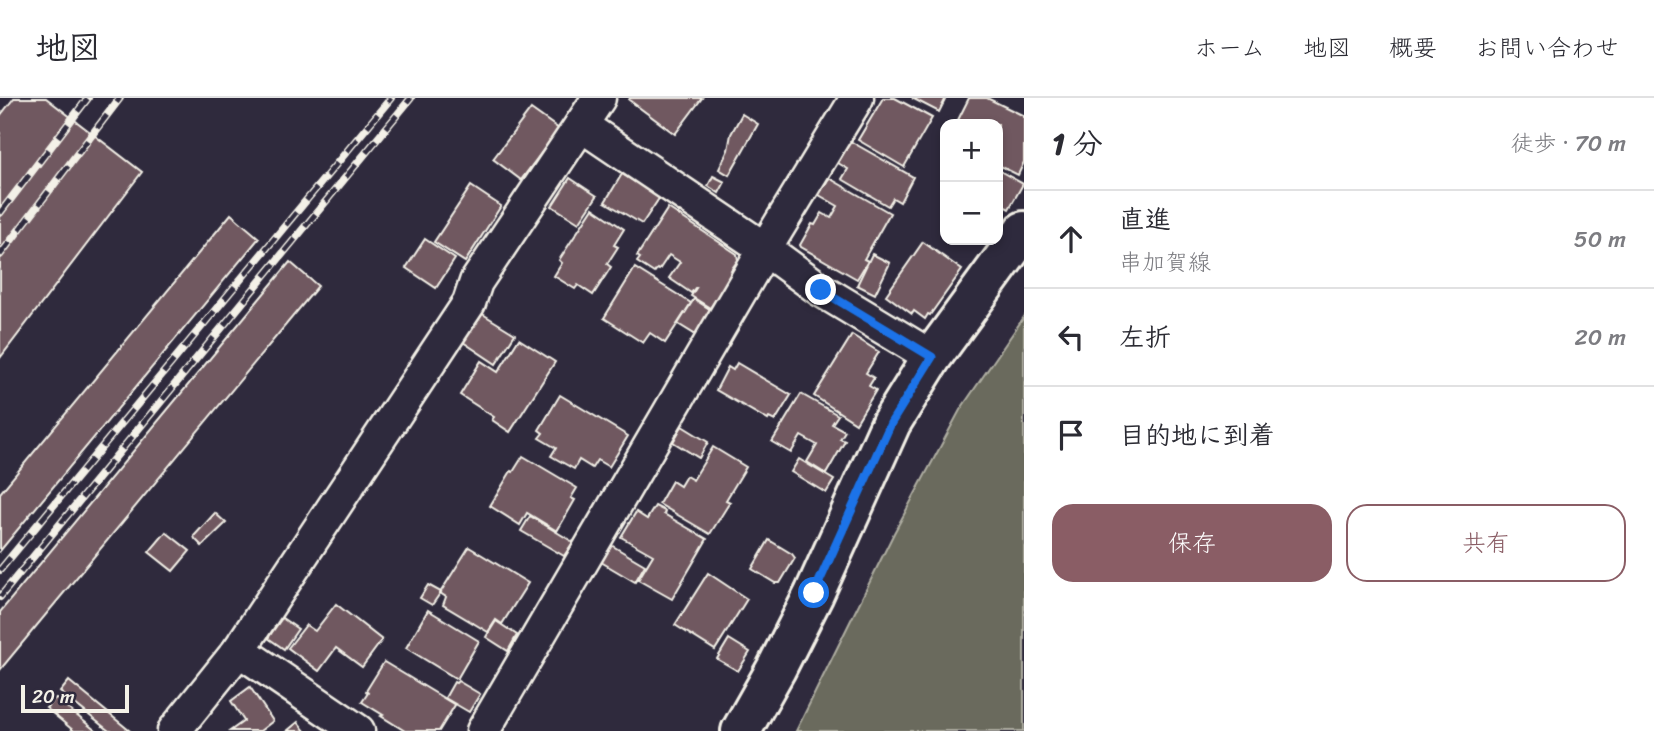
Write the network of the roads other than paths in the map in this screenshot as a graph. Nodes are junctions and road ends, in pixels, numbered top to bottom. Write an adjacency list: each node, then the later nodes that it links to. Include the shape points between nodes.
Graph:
1 (599, 98): 3 (street)
2 (857, 98): 5 (street)
3 (581, 125): 5 (street); 7 (street)
4 (1024, 231): 6 (main road)
5 (765, 249): 6 (street, via 821,290); 10 (street)
6 (932, 357): 11 (main road, via 891,423 814,593)
7 (239, 650): 8 (street); 9 (street)
8 (174, 731)
9 (358, 731)
10 (483, 731)
11 (741, 731)

